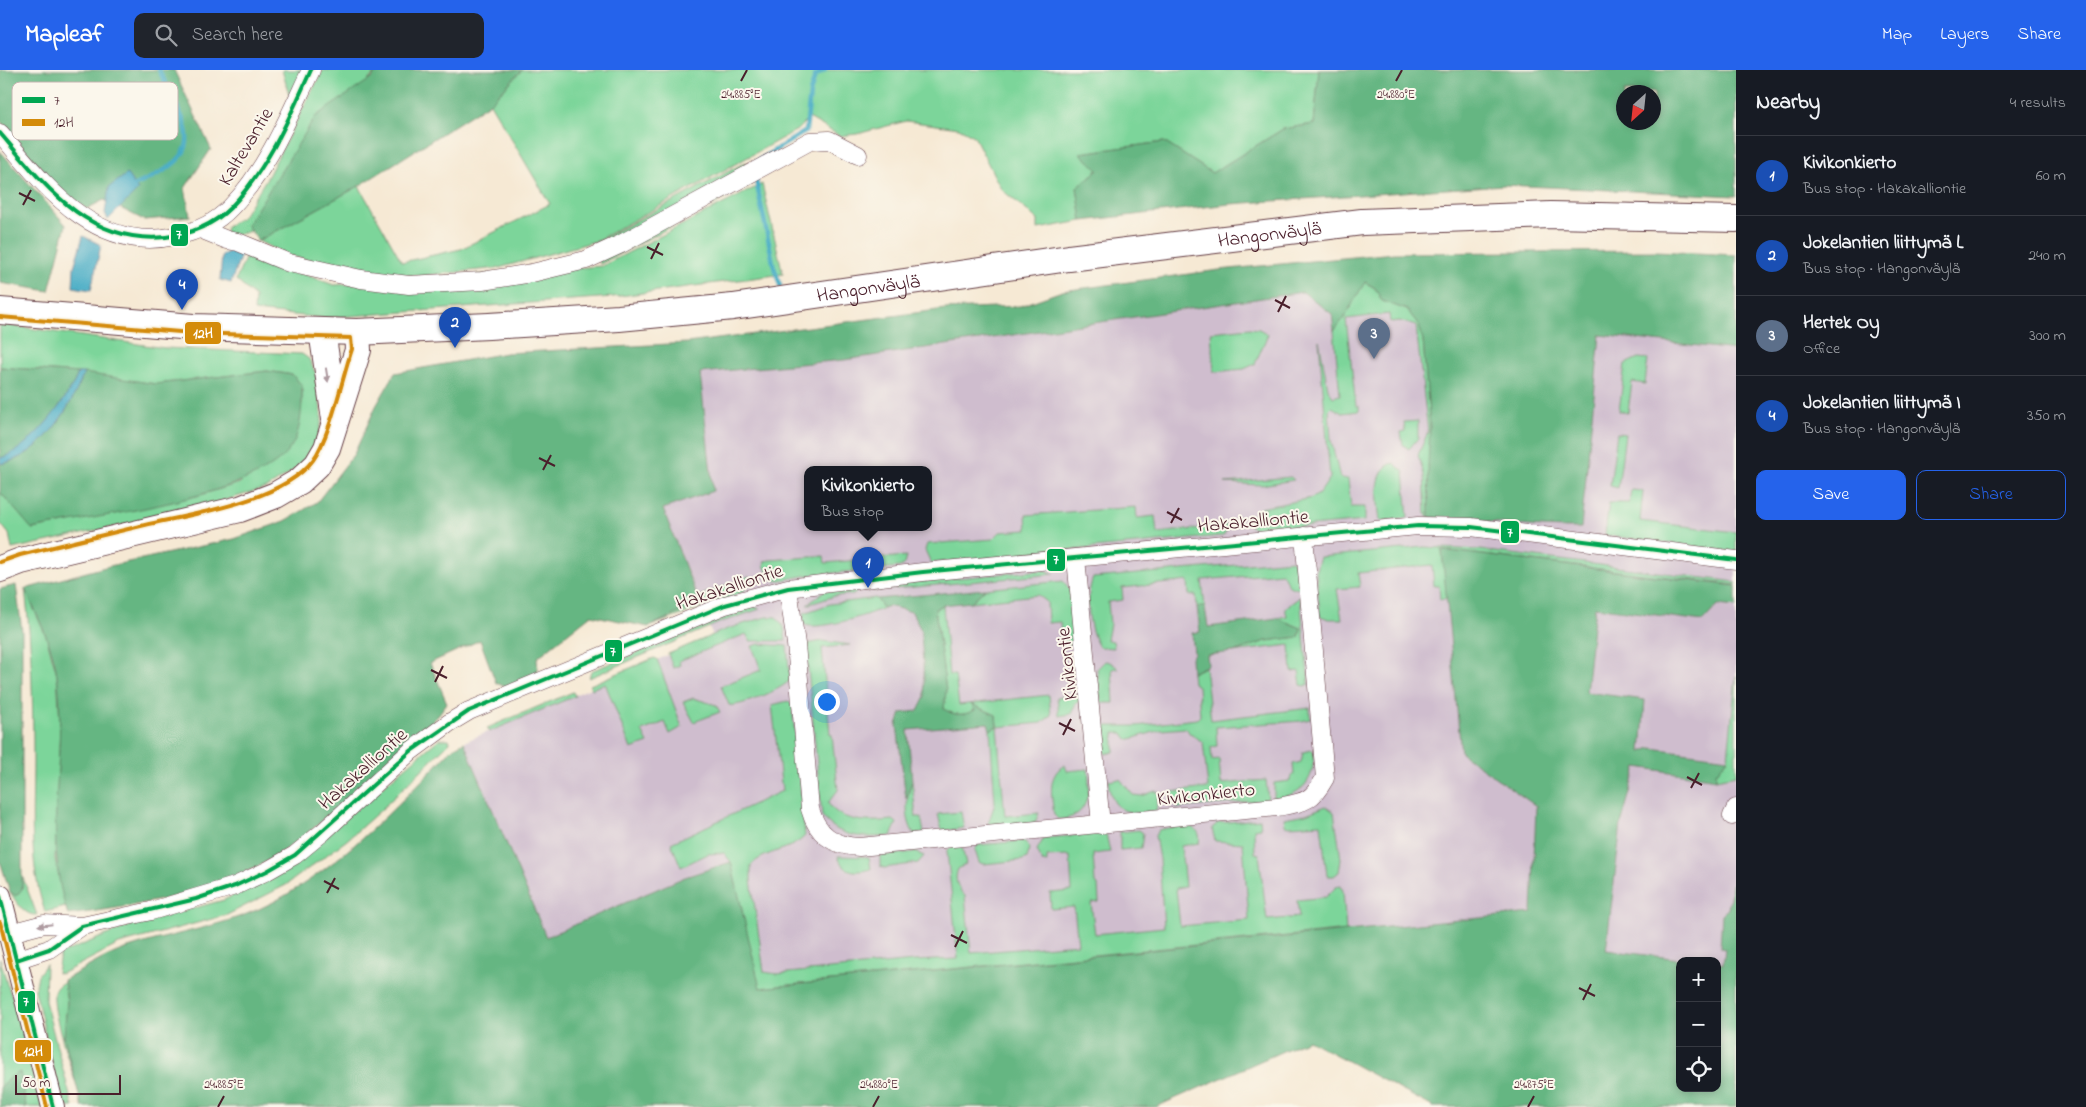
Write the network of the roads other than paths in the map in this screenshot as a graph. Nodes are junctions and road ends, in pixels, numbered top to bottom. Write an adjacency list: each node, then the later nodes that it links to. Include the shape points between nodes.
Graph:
1 (311, 70): 5 (street, Kaltevantie, via 245,191 222,215)
2 (0, 133): 5 (street, Kaltevantie, via 52,194 75,213 110,232 152,240)
3 (858, 155): 5 (street, via 829,140 810,141 586,260 482,281 409,285 344,276 289,263)
4 (1736, 219): 8 (highway, Hangonväylä, via 1551,215 1362,222 1069,258 733,307 619,318)
5 (200, 229)
6 (0, 311): 7 (highway, Hangonväylä, via 193,327)
7 (322, 331): 8 (highway, Hangonväylä); 9 (highway, one-way to 9)
8 (357, 332): 9 (highway, via 358,350)
9 (335, 419): 13 (highway, via 327,448 317,465 300,481 276,495 240,509)
10 (1304, 536): 11 (street, Hakakalliontie); 12 (street, Hakakalliontie, via 1418,526 1471,527); 15 (street, Kivikonkierto, via 1325,778 1315,795 1299,803 1277,807)
11 (1076, 558): 14 (street, Hakakalliontie); 15 (street, Kivikontie)
12 (1736, 560)
13 (7, 564)
14 (788, 588): 15 (street, Kivikonkierto, via 810,809 814,823 830,840 848,847 859,847); 17 (street, Hakakalliontie, via 725,605 469,711 412,751 295,855 259,875 196,899)
15 (1101, 825)
16 (0, 896): 18 (main road)
17 (82, 926): 18 (street, Hakakalliontie, one-way to 18, via 44,924); 19 (street, Hakakalliontie, via 49,950)
18 (10, 933): 19 (main road)
19 (16, 960): 20 (main road)
20 (53, 1107)

